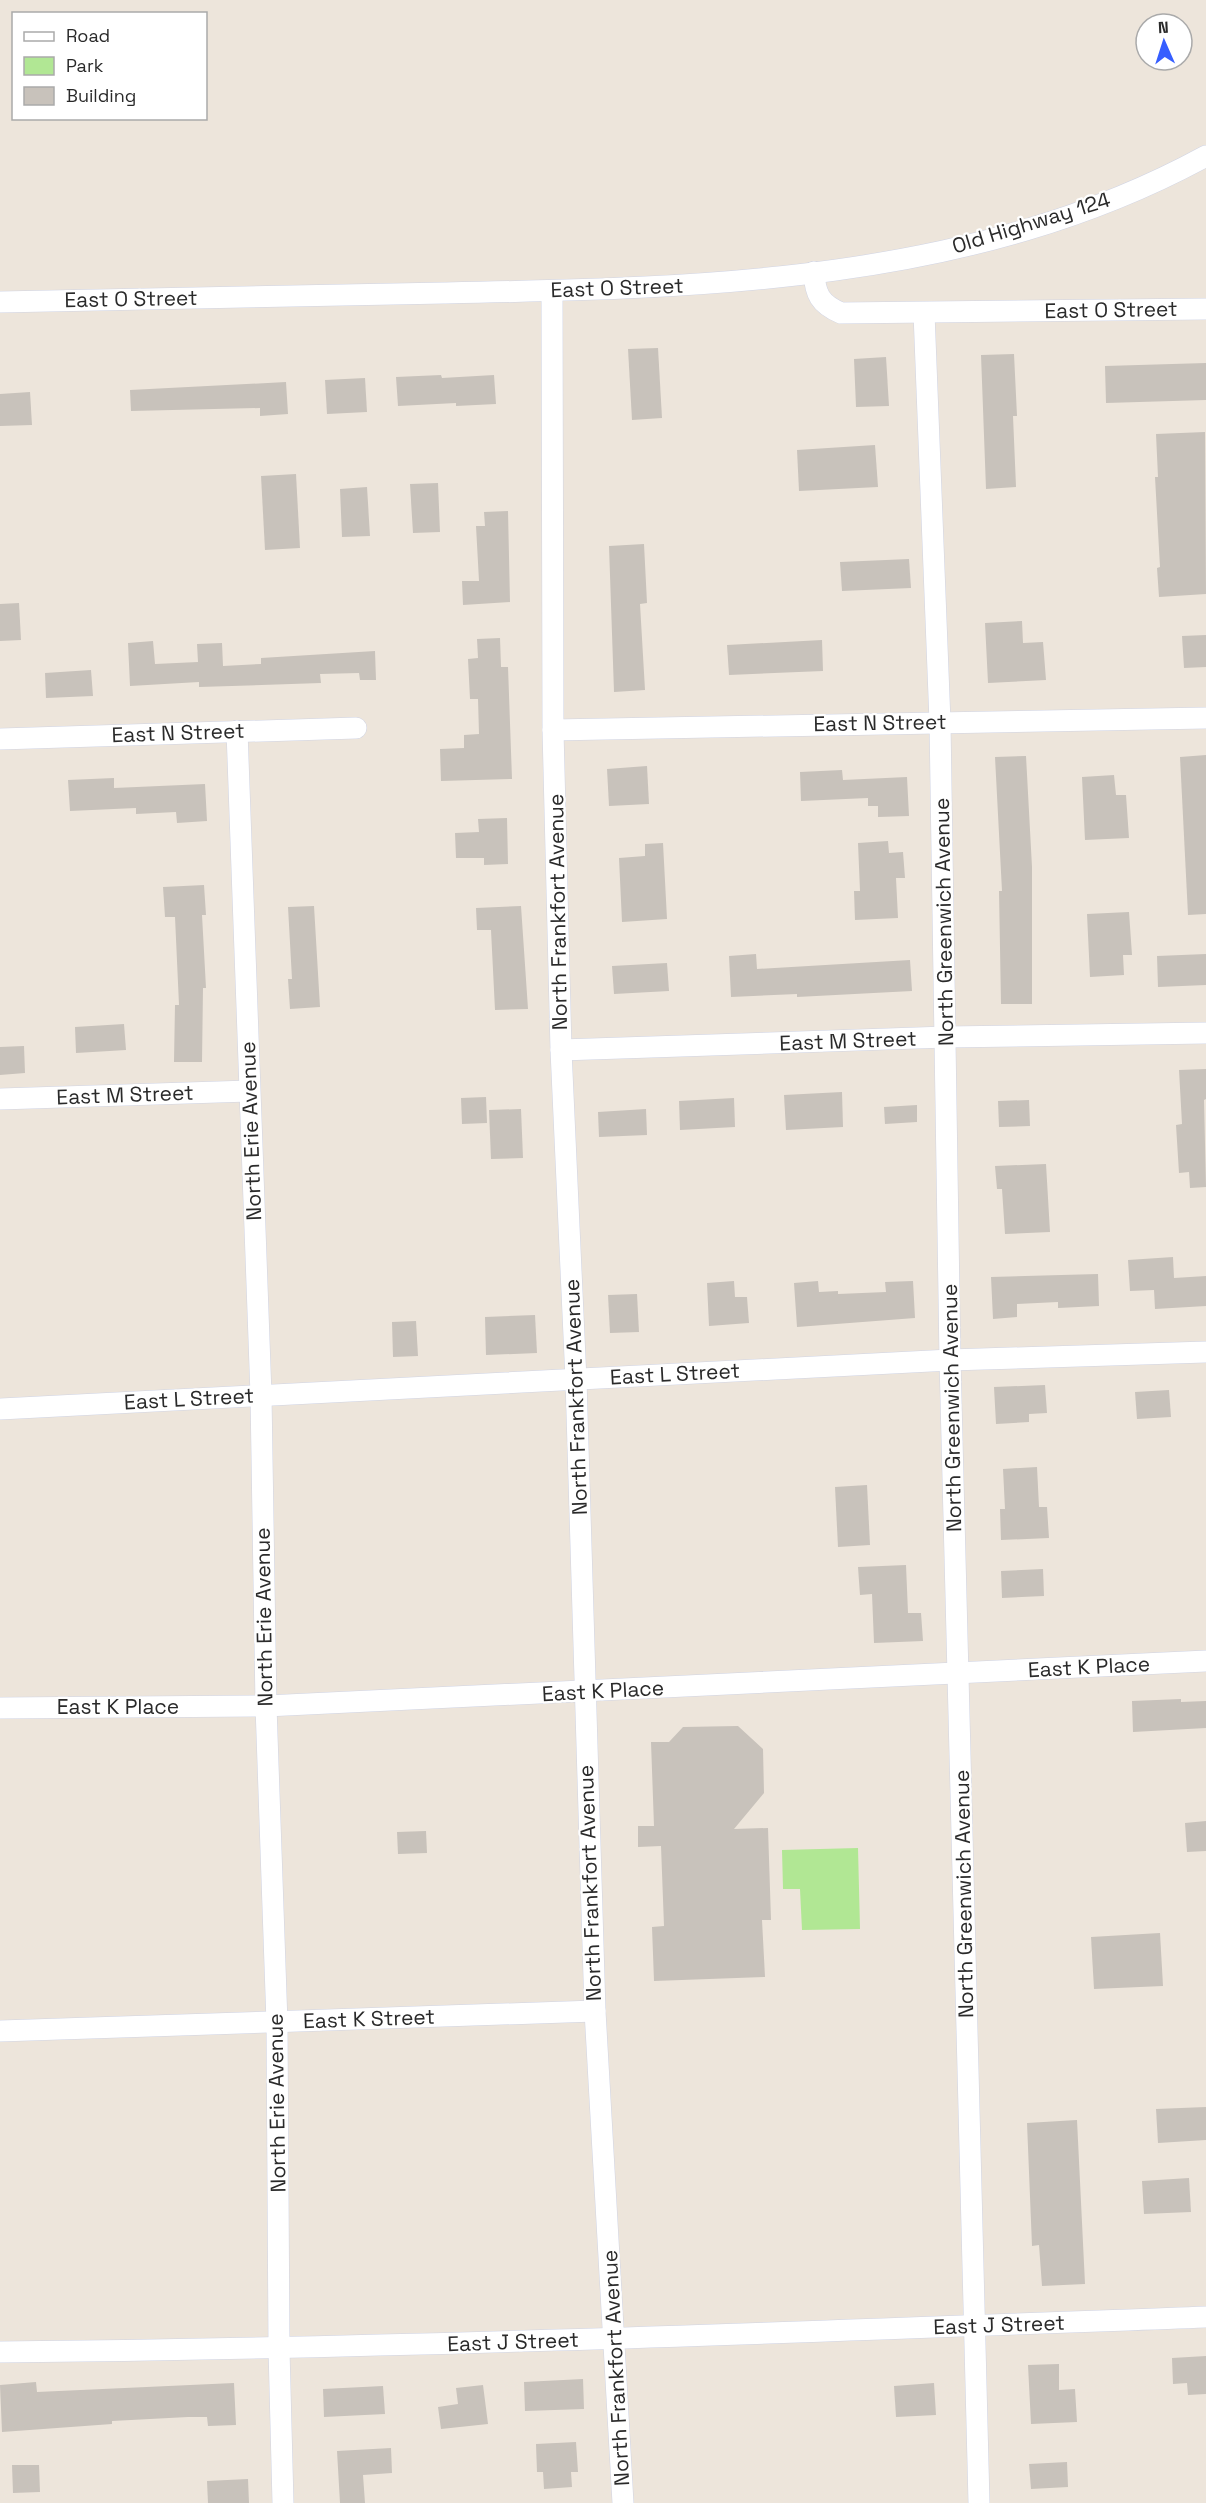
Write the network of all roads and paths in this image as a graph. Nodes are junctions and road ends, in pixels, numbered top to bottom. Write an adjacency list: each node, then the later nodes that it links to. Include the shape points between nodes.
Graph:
1 (1206, 156): 2 (street, Old Highway 124, via 1084,210 999,238 883,263)
2 (814, 272): 3 (street, East O Street, via 702,285); 6 (street, East O Street, via 819,300 841,313)
3 (552, 291): 4 (street, East O Street); 10 (street, North Frankfort Avenue)
4 (0, 302)
5 (1206, 309): 6 (street, East O Street)
6 (924, 313): 8 (street, North Greenwich Avenue)
7 (1206, 718): 8 (street, East N Street)
8 (940, 722): 10 (street, East N Street); 14 (street, North Greenwich Avenue)
9 (356, 728): 11 (street, East N Street)
10 (553, 730): 15 (street, North Frankfort Avenue)
11 (237, 731): 12 (street, East N Street); 16 (street, North Erie Avenue)
12 (0, 739)
13 (1206, 1033): 14 (street, East M Street)
14 (946, 1037): 15 (street, East M Street); 19 (street, North Greenwich Avenue)
15 (561, 1050): 20 (street, North Frankfort Avenue)
16 (249, 1091): 17 (street, East M Street); 21 (street, North Erie Avenue)
17 (0, 1099)
18 (1206, 1352): 19 (street, East L Street)
19 (950, 1360): 20 (street, East L Street); 24 (street, North Greenwich Avenue)
20 (576, 1380): 21 (street, East L Street); 25 (street, North Frankfort Avenue)
21 (261, 1395): 22 (street, East L Street); 26 (street, North Erie Avenue)
22 (0, 1409)
23 (1206, 1661): 24 (street, East K Place)
24 (959, 1674): 25 (street, East K Place); 32 (street, North Greenwich Avenue)
25 (584, 1692): 26 (street, East K Place); 28 (street, North Frankfort Avenue)
26 (266, 1706): 27 (street, East K Place); 29 (street, North Erie Avenue)
27 (0, 1708)
28 (595, 2011): 29 (street, East K Street); 33 (street, North Frankfort Avenue)
29 (277, 2023): 30 (street, East K Street); 34 (street, North Erie Avenue)
30 (0, 2031)
31 (1206, 2316): 32 (street, East J Street)
32 (974, 2326): 33 (street, East J Street); 38 (street, North Greenwich Avenue)
33 (614, 2339): 34 (street, East J Street); 37 (street, North Frankfort Avenue)
34 (279, 2349): 35 (street, East J Street); 36 (street, North Erie Avenue)
35 (0, 2352)
36 (283, 2503)
37 (623, 2503)
38 (979, 2503)

